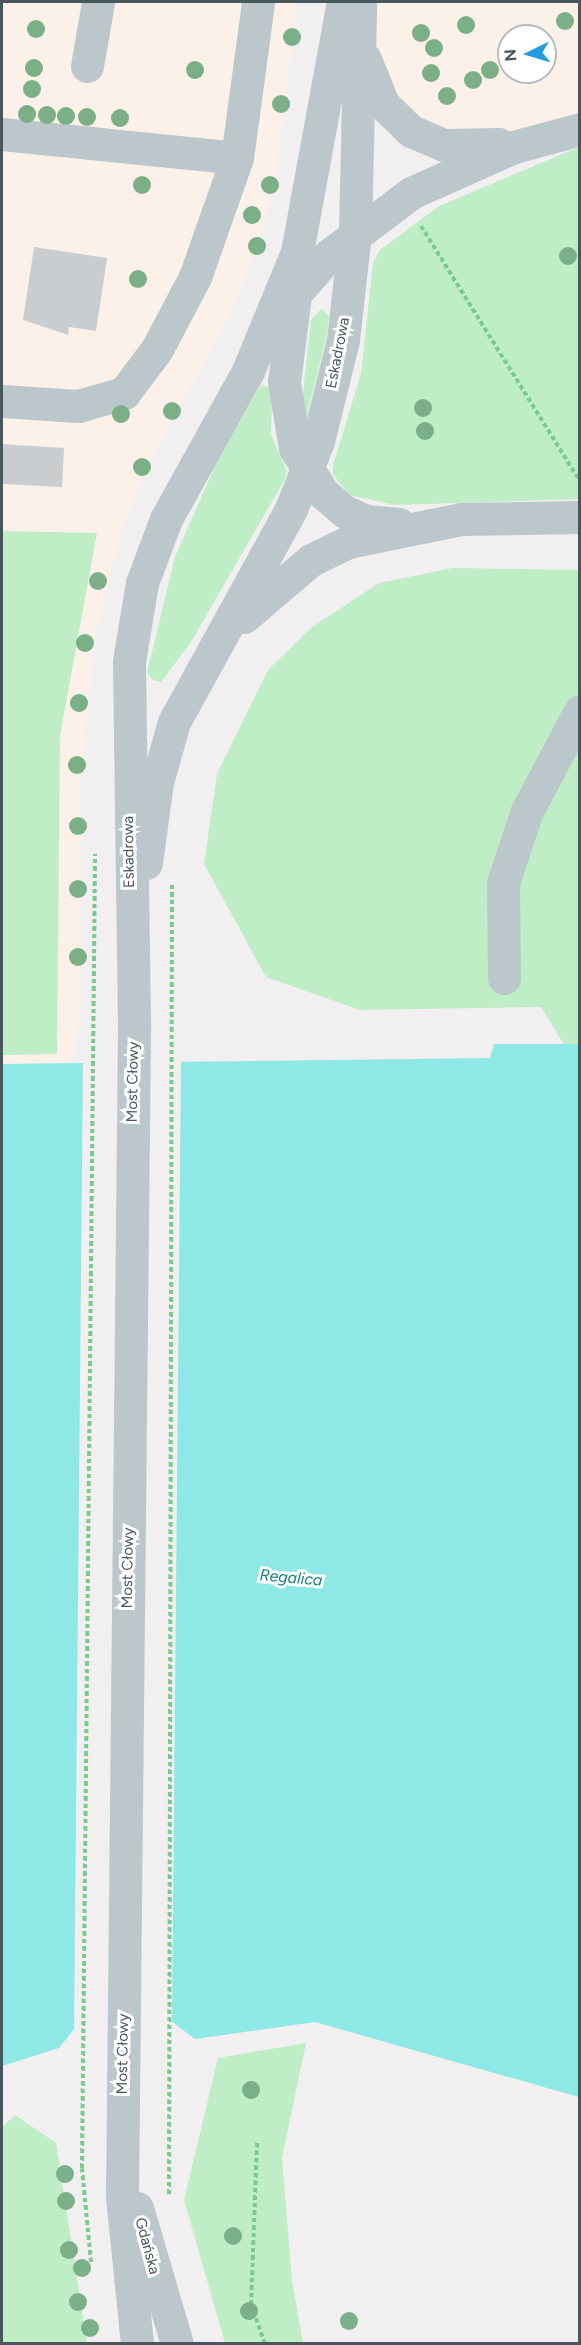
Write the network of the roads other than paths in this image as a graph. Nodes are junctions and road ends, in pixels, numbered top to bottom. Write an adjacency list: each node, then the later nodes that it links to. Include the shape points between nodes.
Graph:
1 (98, 2): 6 (street)
2 (258, 2): 10 (street)
3 (343, 2): 11 (street, Eskadrowa)
4 (360, 2): 5 (street, Eskadrowa)
5 (359, 36): 9 (street, Eskadrowa, via 374,89 411,131 444,145); 12 (street, Eskadrowa)
6 (87, 66)
7 (579, 129): 9 (street, Eskadrowa)
8 (2, 134): 10 (street)
9 (537, 140): 12 (street, Eskadrowa, via 411,193)
10 (237, 158): 15 (street, via 195,278 158,349 124,393 78,406)
11 (304, 224): 13 (street, Eskadrowa); 14 (street, Eskadrowa, via 278,308)
12 (355, 233): 13 (street, Eskadrowa); 16 (street, Eskadrowa, via 343,340)
13 (296, 293): 14 (street, Eskadrowa); 16 (street, Eskadrowa, via 284,382 286,418)
14 (258, 349): 22 (street, Eskadrowa, via 166,519 142,583 129,661 127,728)
15 (2, 401)
16 (307, 469): 18 (street, Eskadrowa, via 344,512 366,521); 19 (street, Eskadrowa, via 259,570)
17 (579, 518): 18 (street, Eskadrowa, via 510,516)
18 (414, 525): 19 (street, Eskadrowa, via 348,542 311,560 269,591)
19 (199, 672): 22 (street, Eskadrowa, via 174,722 156,782)
20 (579, 711): 21 (street, via 527,812 504,883)
21 (504, 978)
22 (134, 1023): 23 (street, Most Cłowy)
23 (122, 2114): 24 (street, Gdańska)
24 (123, 2148): 25 (street, Gdańska, via 123,2242); 26 (street, Gdańska, via 148,2256)
25 (137, 2343)
26 (177, 2343)

